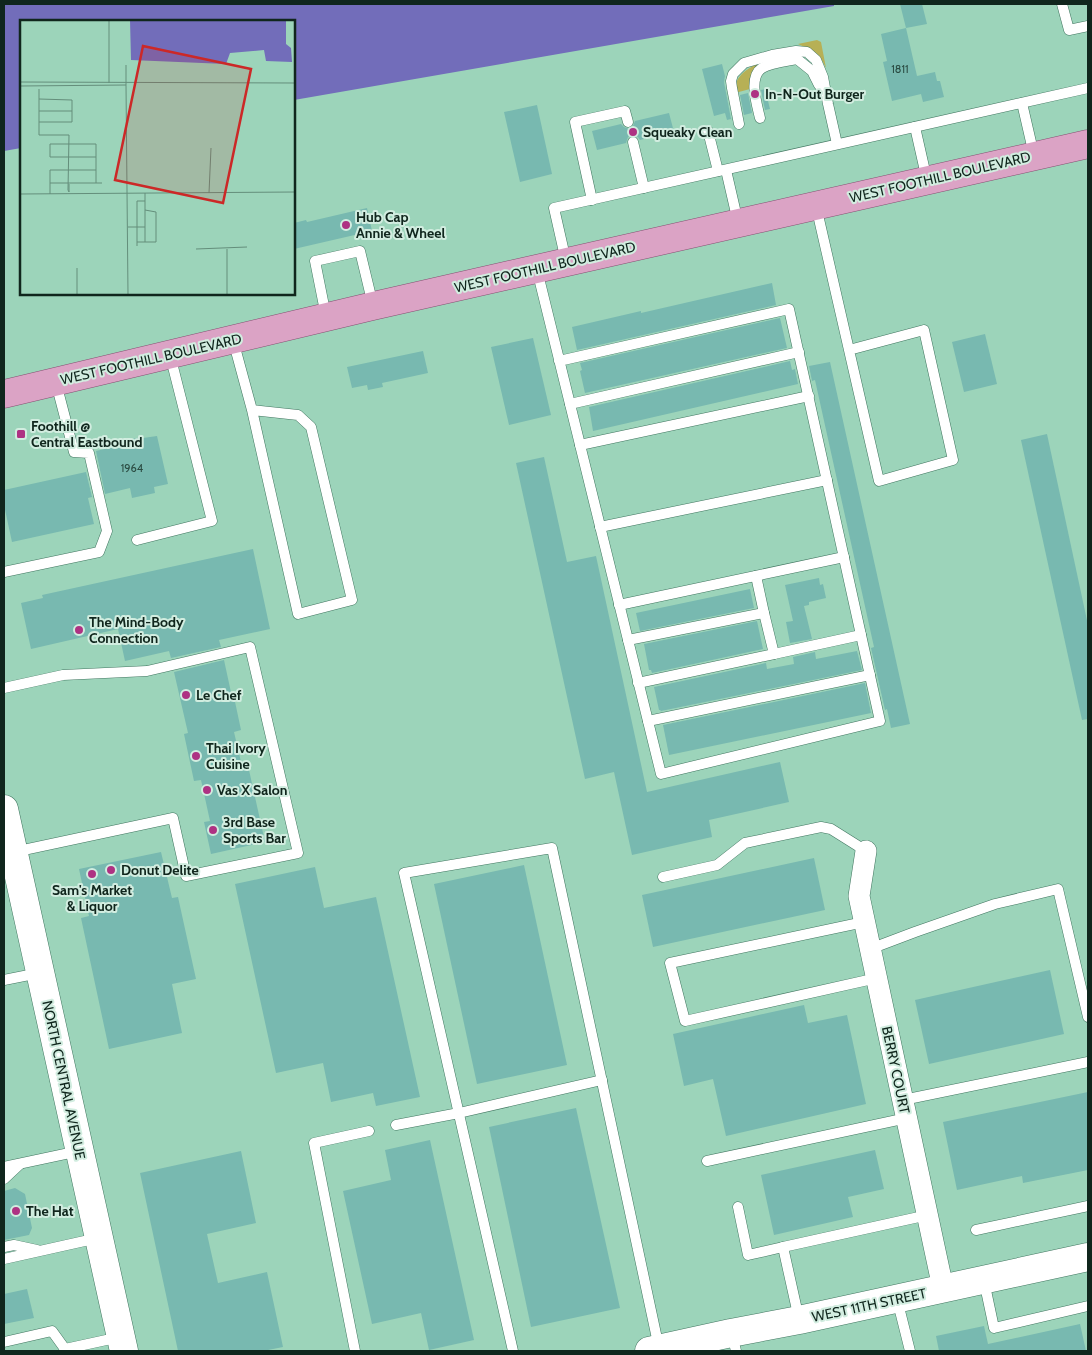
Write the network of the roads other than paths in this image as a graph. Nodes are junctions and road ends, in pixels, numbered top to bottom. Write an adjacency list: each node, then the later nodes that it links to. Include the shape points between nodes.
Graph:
1 (1062, 4): 2 (lane, via 1069,30)
2 (1088, 26)
3 (1088, 88): 4 (lane)
4 (1022, 103): 9 (lane); 14 (lane)
5 (828, 104): 6 (lane, via 806,65 797,59 780,62 761,69 756,75 754,82); 8 (lane, via 816,60 806,52 772,55 744,63 733,74 731,81); 12 (lane)
6 (760, 118)
7 (628, 122): 18 (lane, via 625,111 575,122)
8 (739, 124)
9 (915, 127): 12 (lane); 16 (lane)
10 (708, 131): 15 (lane)
11 (633, 142): 17 (lane)
12 (838, 144): 15 (lane)
13 (1088, 144): 14 (main road, WEST FOOTHILL BOULEVARD)
14 (1034, 156): 16 (main road, WEST FOOTHILL BOULEVARD)
15 (722, 170): 17 (lane); 20 (lane)
16 (927, 181): 19 (main road, WEST FOOTHILL BOULEVARD)
17 (644, 188): 18 (lane)
18 (592, 200): 21 (lane, via 554,208)
19 (816, 205): 20 (main road, WEST FOOTHILL BOULEVARD); 26 (lane)
20 (738, 223): 21 (main road, WEST FOOTHILL BOULEVARD)
21 (566, 262): 22 (main road, WEST FOOTHILL BOULEVARD)
22 (536, 268): 23 (main road, WEST FOOTHILL BOULEVARD); 29 (lane)
23 (373, 306): 24 (main road, WEST FOOTHILL BOULEVARD); 24 (lane, via 360,250 315,261)
24 (326, 317): 25 (main road, WEST FOOTHILL BOULEVARD)
25 (233, 340): 28 (main road, WEST FOOTHILL BOULEVARD); 34 (lane)
26 (849, 350): 26 (lane, via 880,481 953,460 924,330)
27 (799, 352): 29 (lane, via 789,309); 32 (lane); 33 (lane)
28 (170, 354): 30 (main road, WEST FOOTHILL BOULEVARD); 38 (lane, via 212,521)
29 (559, 361): 33 (lane)
30 (56, 382): 31 (main road, WEST FOOTHILL BOULEVARD); 40 (lane, via 74,452 89,453 107,531 98,552)
31 (4, 394)
32 (808, 396): 35 (lane); 36 (lane)
33 (570, 404): 35 (lane)
34 (252, 410): 34 (lane, via 298,416 311,427 352,600 298,614)
35 (580, 445): 37 (lane)
36 (827, 480): 37 (lane); 39 (lane)
37 (600, 528): 42 (lane)
38 (137, 540)
39 (844, 557): 41 (lane); 44 (lane)
40 (4, 572)
41 (756, 576): 42 (lane); 43 (lane)
42 (619, 605): 45 (lane)
43 (764, 613): 45 (lane); 46 (lane)
44 (861, 635): 46 (lane); 47 (lane)
45 (628, 640): 48 (lane)
46 (774, 654): 48 (lane)
47 (870, 675): 50 (lane); 50 (lane, via 880,721 661,774)
48 (638, 683): 50 (lane)
49 (4, 688): 53 (lane, via 63,675 147,671 250,647 298,853 186,876 173,818)
50 (648, 721)
51 (4, 809): 53 (main road, NORTH CENTRAL AVENUE)
52 (866, 850): 54 (lane, via 831,829 820,827 745,843 717,865); 55 (street, BERRY COURT, via 859,896)
53 (13, 852): 57 (main road, NORTH CENTRAL AVENUE)
54 (663, 876)
55 (864, 922): 56 (street, BERRY COURT); 58 (lane, via 670,963 685,1021)
56 (870, 949): 58 (street, BERRY COURT); 60 (lane, via 995,904 1058,889)
57 (40, 973): 59 (lane); 67 (main road, NORTH CENTRAL AVENUE)
58 (877, 978): 63 (street, BERRY COURT)
59 (4, 980)
60 (1088, 1018)
61 (1088, 1062): 63 (lane)
62 (602, 1080): 64 (lane); 64 (lane, via 552,848 404,873); 92 (lane)
63 (905, 1109): 68 (lane); 74 (street, BERRY COURT)
64 (459, 1113): 65 (lane); 95 (lane)
65 (396, 1125)
66 (369, 1131): 94 (lane, via 314,1143)
67 (80, 1150): 69 (lane); 76 (main road, NORTH CENTRAL AVENUE)
68 (707, 1161)
69 (21, 1163): 70 (lane); 71 (lane)
70 (4, 1167)
71 (4, 1179)
72 (1088, 1206): 75 (lane)
73 (738, 1207): 78 (lane, via 748,1255)
74 (928, 1215): 78 (lane); 83 (street, BERRY COURT)
75 (976, 1230)
76 (99, 1238): 79 (lane); 89 (main road, NORTH CENTRAL AVENUE)
77 (4, 1247): 79 (lane, via 14,1244)
78 (783, 1247): 86 (lane)
79 (40, 1251): 81 (lane)
80 (1088, 1257): 82 (main road, WEST 11TH STREET)
81 (4, 1259)
82 (984, 1280): 83 (main road, WEST 11TH STREET); 85 (lane, via 994,1328)
83 (943, 1288): 84 (main road, WEST 11TH STREET)
84 (897, 1298): 86 (main road, WEST 11TH STREET); 93 (lane)
85 (1088, 1306)
86 (799, 1320): 88 (main road, WEST 11TH STREET)
87 (4, 1342): 91 (lane, via 52,1331)
88 (734, 1342): 90 (main road, WEST 11TH STREET)
89 (123, 1344): 91 (lane)
90 (692, 1346): 92 (main road, WEST 11TH STREET)
91 (64, 1350)
92 (654, 1350)
93 (906, 1350)
94 (355, 1351)
95 (513, 1351)

